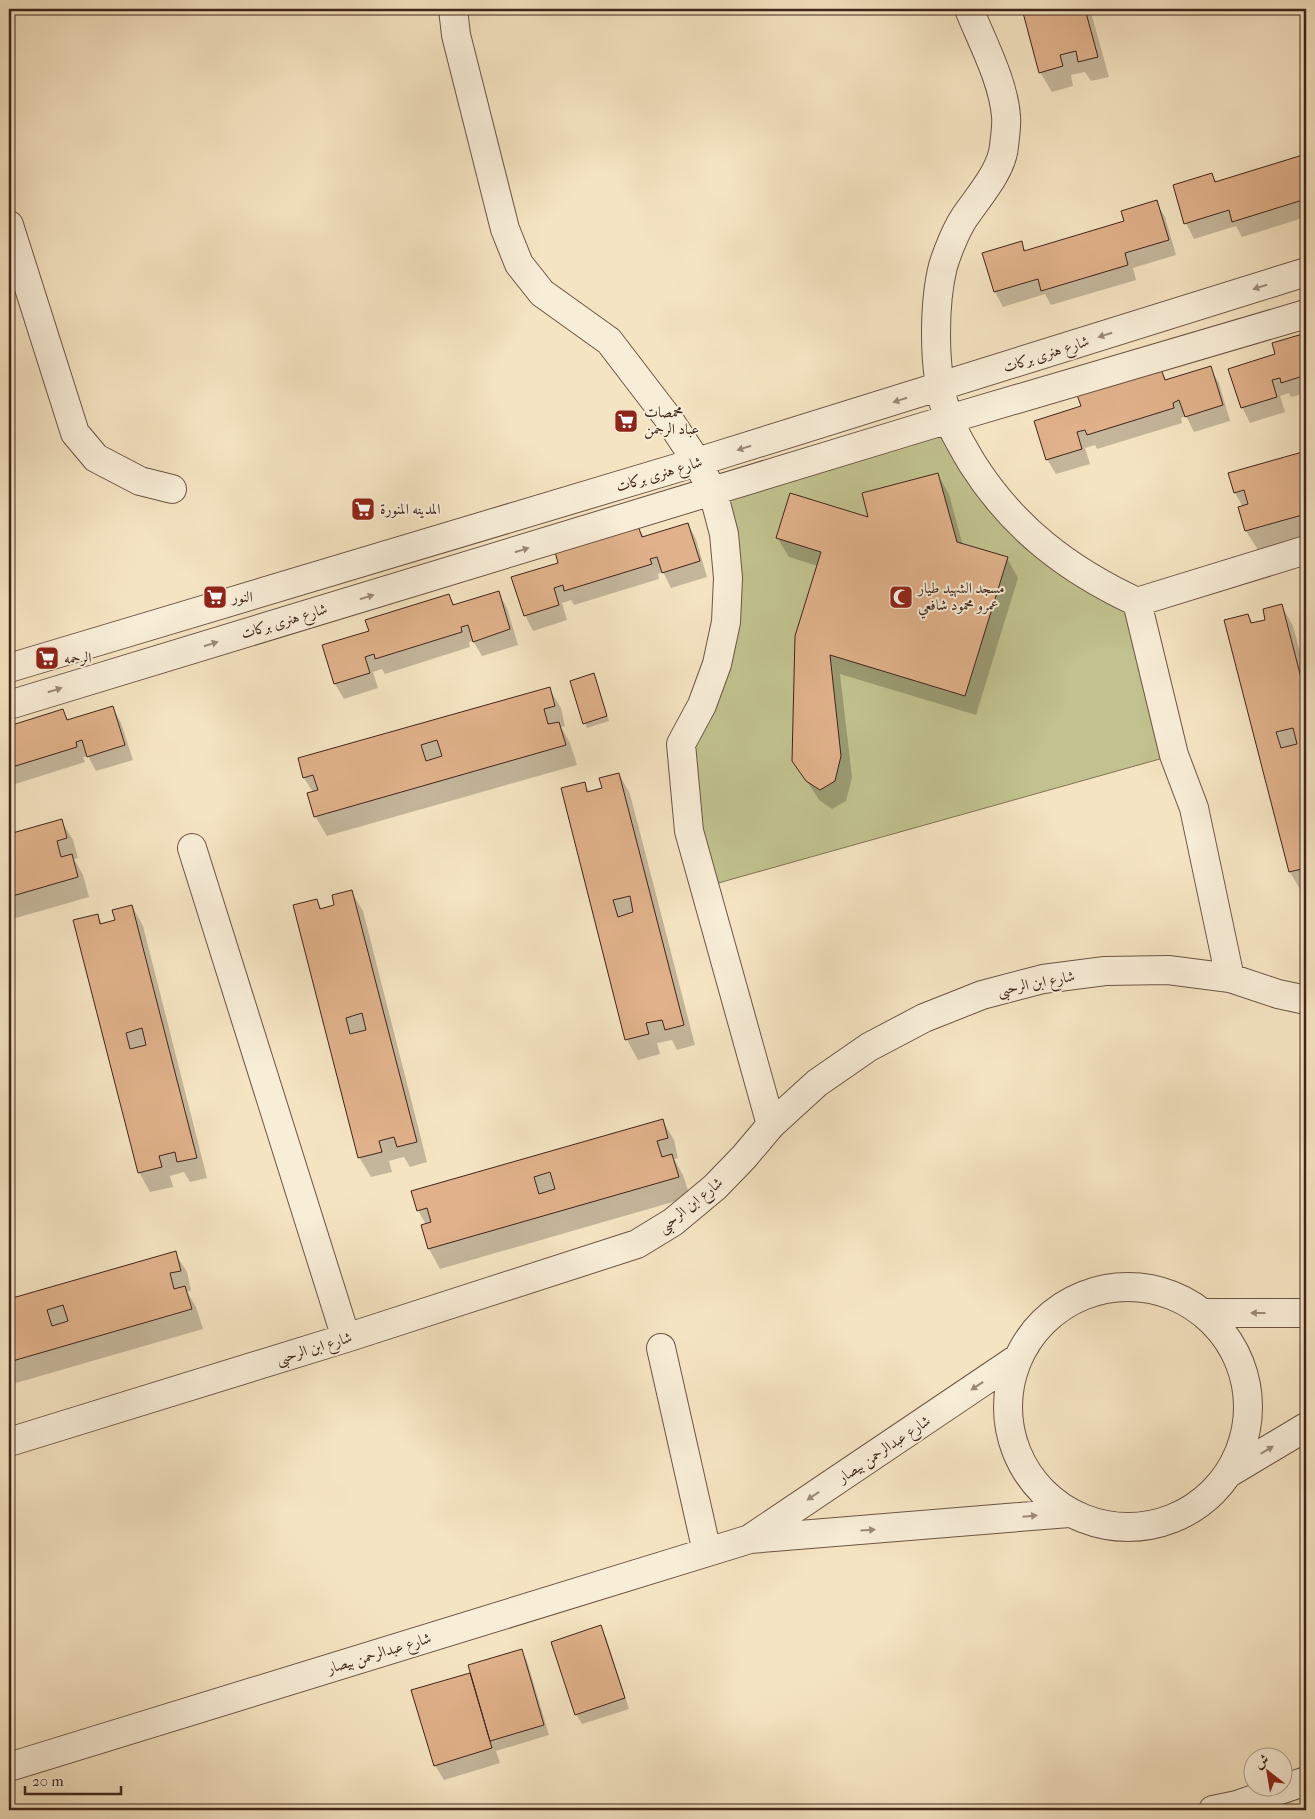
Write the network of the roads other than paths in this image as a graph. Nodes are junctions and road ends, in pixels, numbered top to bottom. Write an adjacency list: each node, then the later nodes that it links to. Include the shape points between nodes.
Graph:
1 (453, 9): 8 (street, via 456,35 505,229 519,264 542,293 609,341)
2 (970, 9): 6 (street, via 1000,86 1006,117 1004,149 992,178 963,220 943,267 936,319 936,354)
3 (9, 226): 9 (street, via 75,433 96,458 140,481)
4 (1306, 272): 6 (street, شارع هنرى بركات, one-way to 6)
5 (1306, 314): 7 (street, شارع هنرى بركات)
6 (941, 387): 7 (street); 8 (street, شارع هنرى بركات, one-way to 8)
7 (949, 419): 10 (street, شارع هنرى بركات); 12 (street, via 982,478 1022,526 1050,552 1078,571)
8 (697, 462): 10 (street); 13 (street, شارع هنرى بركات)
9 (172, 489)
10 (714, 492): 14 (street, شارع هنرى بركات, one-way to 10); 18 (street, via 724,534 728,578 726,622 717,664 702,705 681,744 689,831)
11 (1306, 550): 12 (street)
12 (1137, 602): 16 (street, via 1174,755 1194,808)
13 (9, 668)
14 (9, 704)
15 (192, 848): 21 (street)
16 (1230, 978): 17 (street, شارع ابن الرحبى); 18 (street, شارع ابن الرحبى, via 1168,970 1105,971 1043,979 982,995 924,1018 869,1047 817,1083)
17 (1306, 1000)
18 (771, 1125): 21 (street, شارع ابن الرحبى, via 715,1187 673,1222 637,1244)
19 (1205, 1313): 20 (street, one-way to 19); 23 (street, via 1173,1294 1136,1286 1100,1290 1066,1304 1038,1328); 26 (street, via 1233,1347 1248,1388 1246,1433)
20 (1306, 1313)
21 (346, 1338): 25 (street, شارع ابن الرحبى)
22 (661, 1348): 29 (street)
23 (1018, 1358): 27 (street, via 1008,1393 1009,1429 1020,1462 1041,1491); 28 (street, شارع عبدالرحمن بيصار, one-way to 28)
24 (1306, 1427): 26 (street, one-way to 24)
25 (9, 1442)
26 (1229, 1473): 27 (street, via 1209,1496 1193,1508 1157,1524 1127,1528 1097,1524)
27 (1069, 1513): 28 (street, شارع عبدالرحمن بيصار, one-way to 27)
28 (750, 1539): 29 (street, شارع عبدالرحمن بيصار)
29 (707, 1552): 30 (street, شارع عبدالرحمن بيصار)
30 (9, 1767)
31 (1306, 1781): 32 (street)
32 (1213, 1810)

